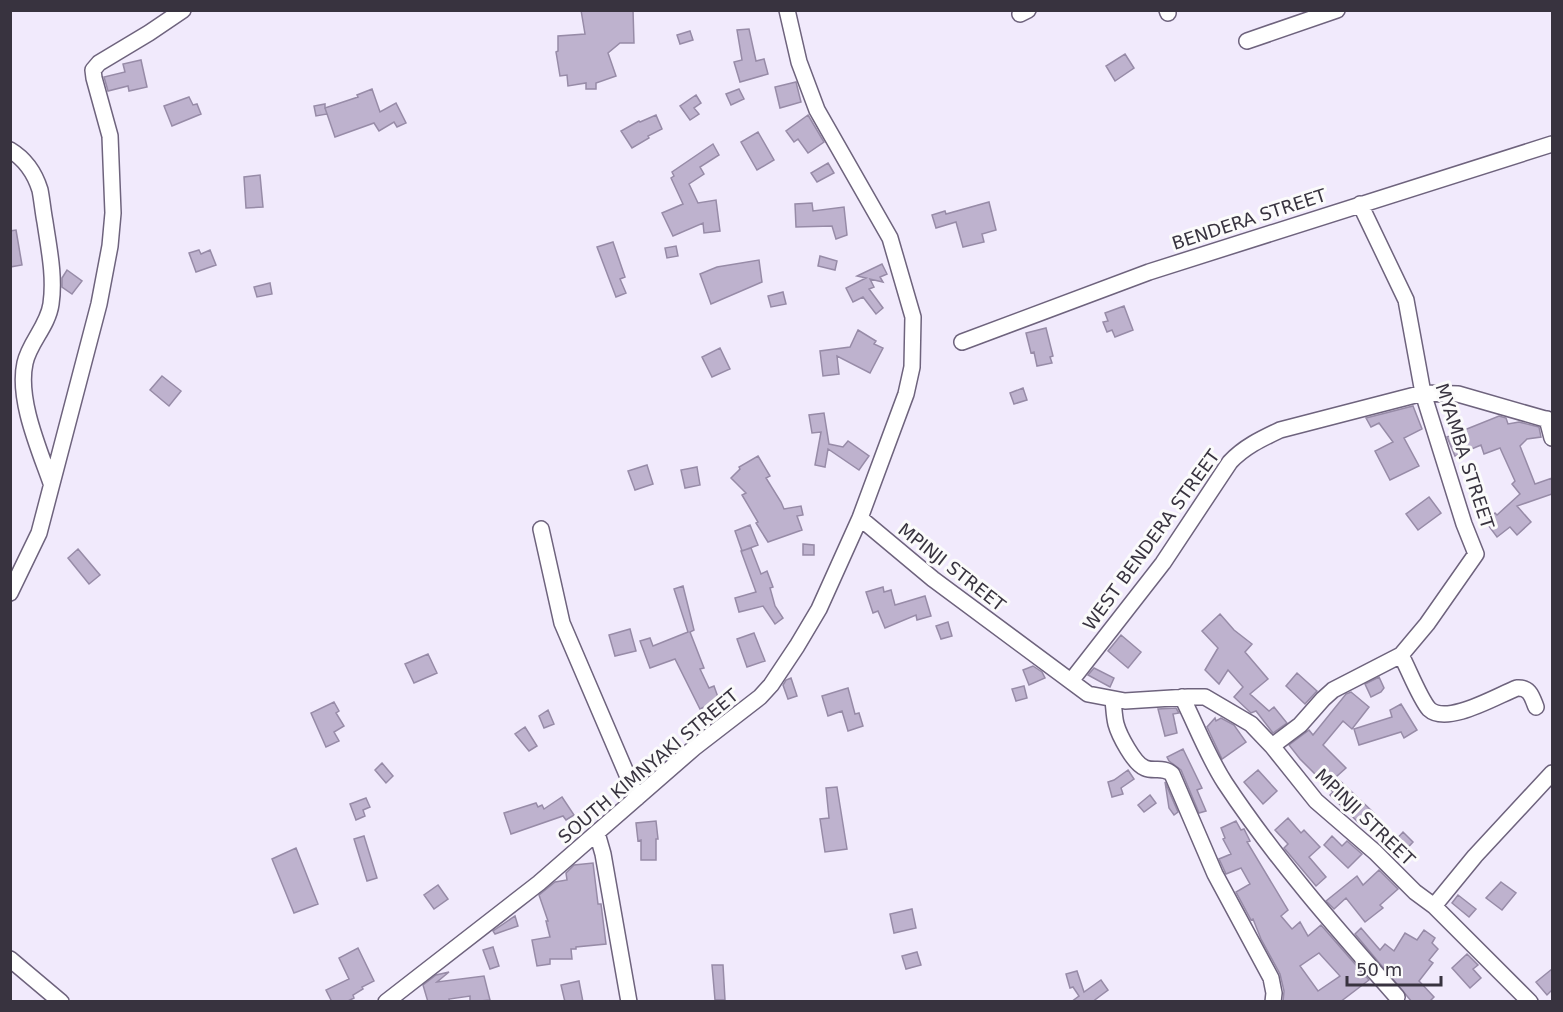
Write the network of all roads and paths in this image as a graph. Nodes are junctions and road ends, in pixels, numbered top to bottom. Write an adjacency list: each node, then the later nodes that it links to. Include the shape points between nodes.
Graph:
1 (183, 10): 12 (street, via 93,70 110,136 110,246 99,304)
2 (787, 10): 13 (street, SOUTH KIMNYAKI STREET, via 817,110 890,238 913,316 912,367 906,394)
3 (1337, 10): 4 (street)
4 (1247, 42)
5 (1552, 144): 7 (street, BENDERA STREET)
6 (10, 150): 12 (street, via 22,158 39,189 52,264 51,304 25,362 24,383 28,418)
7 (1360, 204): 8 (street, BENDERA STREET, via 1149,272); 9 (street, MYAMBA STREET, via 1406,300)
8 (962, 342)
9 (1422, 393): 10 (street, WEST BENDERA STREET, via 1458,394); 16 (street, MYAMBA STREET, via 1476,554); 17 (street, WEST BENDERA STREET, via 1280,430 1241,451 1163,563)
10 (1550, 420): 11 (street)
11 (1552, 438)
12 (51, 483): 15 (street, via 39,533)
13 (860, 518): 17 (street, MPINJI STREET, via 933,579); 23 (street, SOUTH KIMNYAKI STREET, via 819,609 771,685)
14 (541, 529): 23 (street, via 562,623)
15 (10, 593)
16 (1401, 655): 20 (street, via 1424,702 1438,714 1464,711 1517,688 1530,692); 21 (street, MYAMBA STREET, via 1333,690 1300,725)
17 (1071, 681): 19 (street, MPINJI STREET, via 1088,694)
18 (1182, 697): 19 (street, MPINJI STREET); 21 (street, MPINJI STREET, via 1215,701 1251,724); 27 (street, via 1224,781 1278,857)
19 (1113, 700): 31 (street, via 1119,733 1135,760 1141,767 1172,774 1215,874 1271,978)
20 (1536, 707)
21 (1272, 746): 25 (street, MPINJI STREET, via 1316,801)
22 (1552, 773): 25 (street)
23 (637, 798): 24 (street, SOUTH KIMNYAKI STREET)
24 (597, 833): 29 (street, SOUTH KIMNYAKI STREET); 30 (street)
25 (1434, 906): 32 (street, MPINJI STREET)
26 (10, 959): 28 (street)
27 (1397, 997)
28 (61, 1002)
29 (386, 1002)
30 (629, 1002)
31 (1273, 1002)
32 (1530, 1002)

